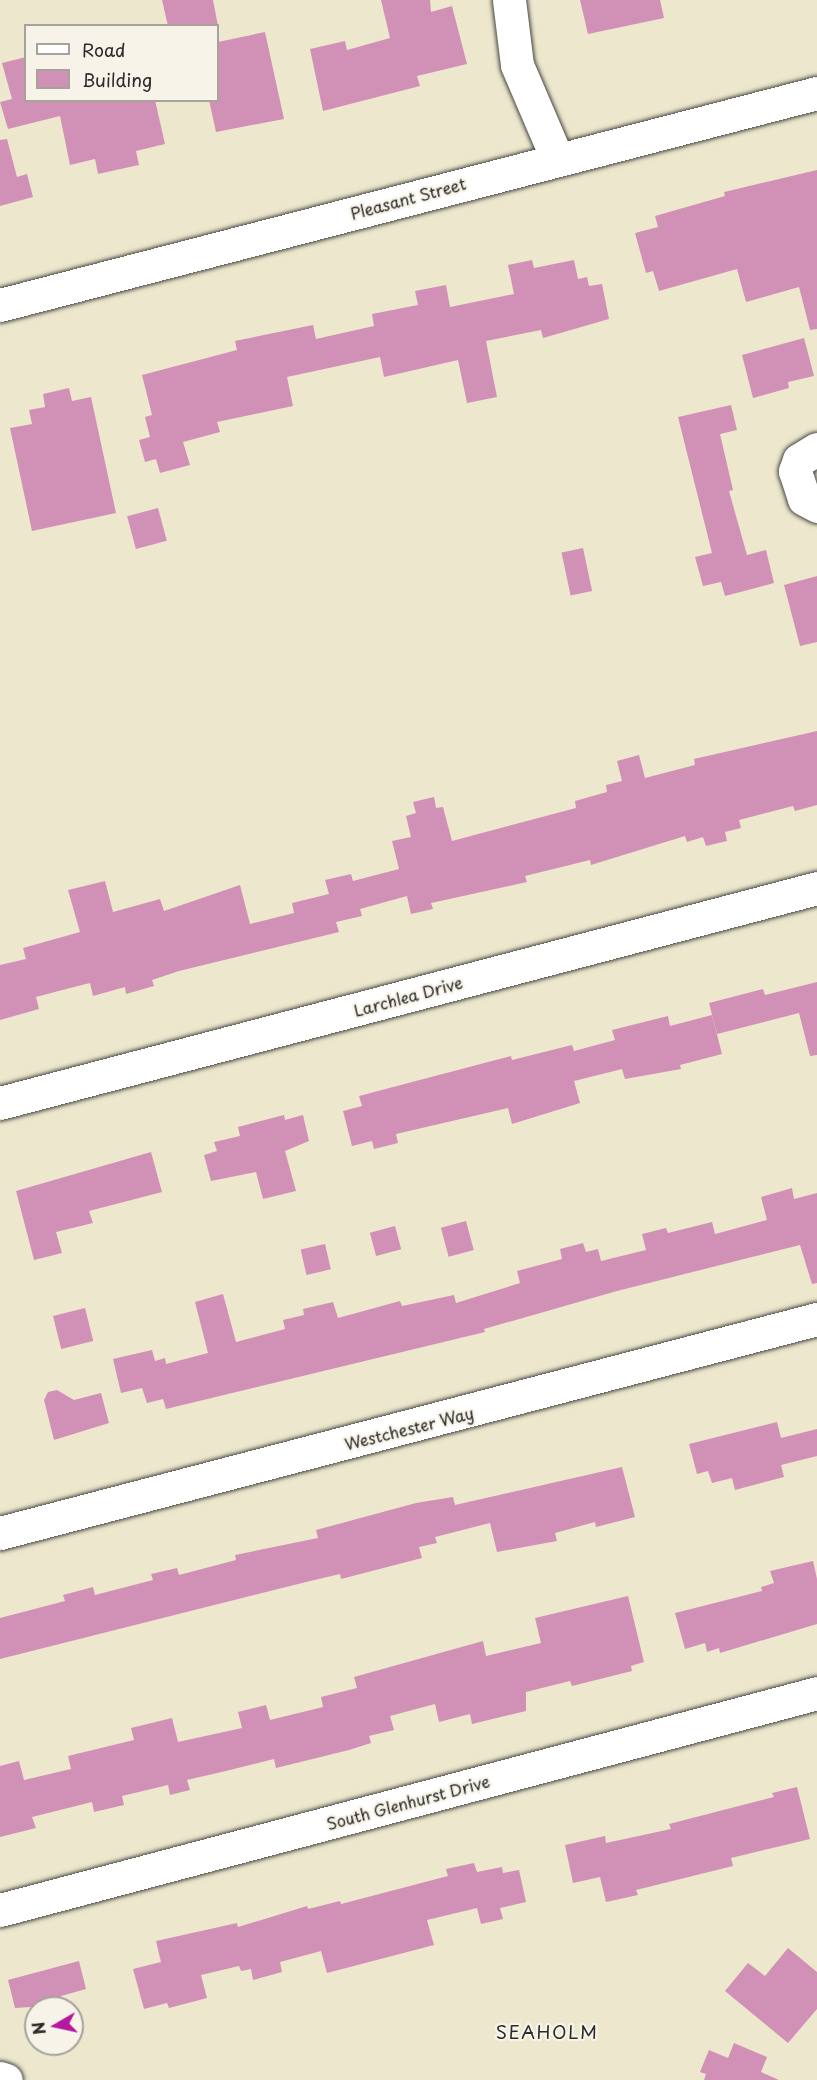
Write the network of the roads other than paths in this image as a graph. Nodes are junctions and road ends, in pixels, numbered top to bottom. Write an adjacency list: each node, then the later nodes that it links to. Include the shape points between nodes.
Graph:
1 (509, 0): 3 (street, via 517,65)
2 (817, 93): 3 (street, Pleasant Street)
3 (557, 159): 4 (street, Pleasant Street)
4 (0, 305)
5 (817, 448): 6 (street, via 799,460 795,471 804,499)
6 (817, 506)
7 (817, 888): 8 (street, Larchlea Drive)
8 (0, 1103)
9 (817, 1319): 10 (street, Westchester Way)
10 (0, 1533)
11 (817, 1693): 12 (street, South Glenhurst Drive)
12 (0, 1910)
13 (0, 2078): 14 (street)
14 (6, 2080)

